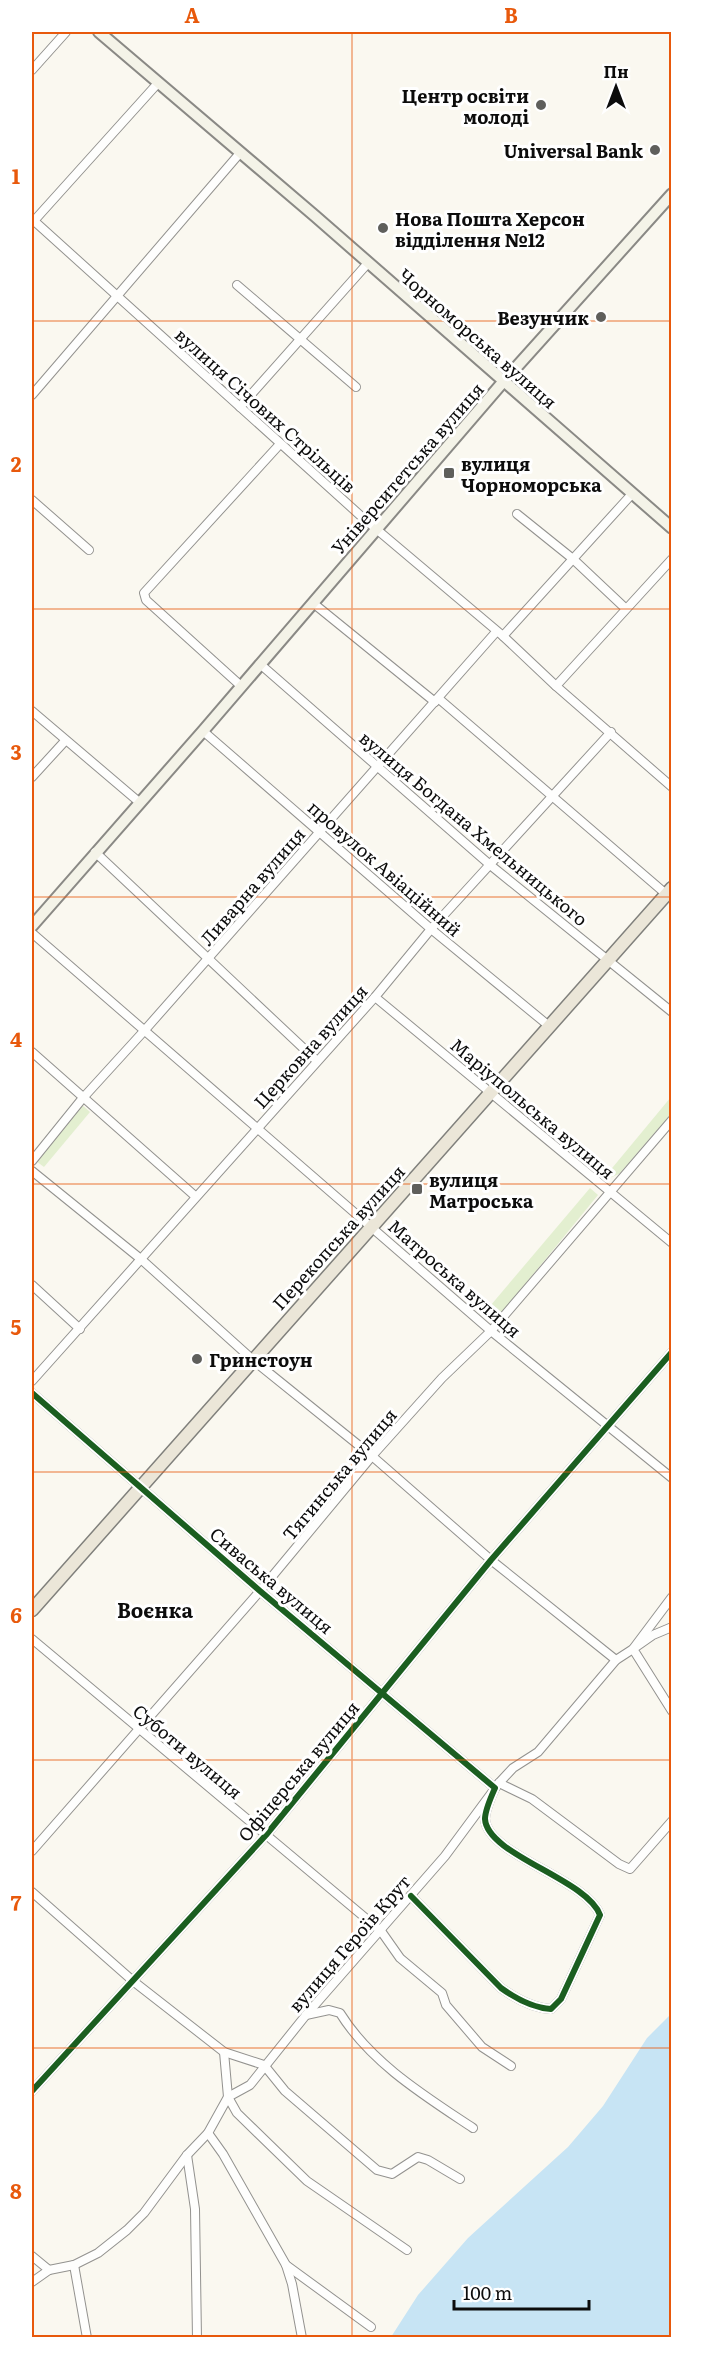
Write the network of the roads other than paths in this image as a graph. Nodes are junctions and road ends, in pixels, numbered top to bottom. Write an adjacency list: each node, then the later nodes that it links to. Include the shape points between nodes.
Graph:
1 (66, 32): 3 (street)
2 (99, 32): 4 (street, Чорноморська вулиця)
3 (32, 70)
4 (158, 83): 5 (street, Чорноморська вулиця); 7 (street)
5 (240, 153): 8 (street, Чорноморська вулиця); 10 (street)
6 (672, 194): 12 (street, Університетська вулиця)
7 (32, 221): 10 (street, вулиця Січових Стрільців)
8 (368, 262): 11 (street); 12 (street, Чорноморська вулиця)
9 (237, 285): 11 (street)
10 (116, 297): 14 (street); 15 (street, вулиця Січових Стрільців)
11 (301, 339): 13 (street); 15 (street)
12 (503, 381): 17 (street, Чорноморська вулиця); 21 (street, Університетська вулиця)
13 (356, 387)
14 (32, 395)
15 (240, 406): 16 (street, вулиця Січових Стрільців)
16 (280, 444): 21 (street, вулиця Січових Стрільців); 29 (street, via 144,593 146,600)
17 (631, 495): 20 (street, Чорноморська вулиця); 23 (street, Ливарна вулиця)
18 (32, 500): 22 (street)
19 (517, 514): 23 (street)
20 (672, 528)
21 (377, 530): 25 (street, Університетська вулиця); 27 (street, вулиця Січових Стрільців)
22 (89, 550)
23 (573, 559): 26 (street); 27 (street, Ливарна вулиця)
24 (672, 559): 26 (street)
25 (313, 603): 28 (street, Університетська вулиця); 31 (street)
26 (625, 608): 30 (street)
27 (500, 634): 30 (street, вулиця Січових Стрільців); 31 (street, Ливарна вулиця)
28 (260, 664): 29 (street, Університетська вулиця); 36 (street, вулиця Богдана Хмельницького)
29 (242, 686): 33 (street, Університетська вулиця)
30 (556, 686): 34 (street, вулиця Січових Стрільців)
31 (436, 700): 36 (street, Ливарна вулиця); 39 (street)
32 (32, 711): 35 (street)
33 (203, 731): 40 (street, Університетська вулиця); 41 (street, провулок Авіаційний)
34 (611, 732): 38 (street, вулиця Січових Стрільців); 39 (street, Церковна вулиця)
35 (65, 741): 37 (street); 40 (street)
36 (375, 766): 41 (street, Ливарна вулиця); 43 (street, вулиця Богдана Хмельницького)
37 (32, 777)
38 (672, 787)
39 (553, 797): 43 (street, Церковна вулиця); 44 (street)
40 (139, 802): 42 (street, Університетська вулиця)
41 (319, 831): 46 (street, провулок Авіаційний); 48 (street, Ливарна вулиця)
42 (95, 852): 45 (street, Університетська вулиця); 48 (street)
43 (489, 864): 46 (street, Церковна вулиця); 49 (street, вулиця Богдана Хмельницького)
44 (669, 891): 49 (main road, Перекопська вулиця)
45 (32, 926)
46 (431, 929): 50 (street, Церковна вулиця); 52 (street, провулок Авіаційний)
47 (32, 933): 53 (street, Матроська вулиця)
48 (210, 957): 53 (street, Ливарна вулиця); 55 (street)
49 (609, 960): 51 (street, вулиця Богдана Хмельницького); 52 (main road, Перекопська вулиця)
50 (375, 996): 55 (street, Церковна вулиця); 56 (street, Маріупольська вулиця)
51 (672, 1012)
52 (549, 1026): 56 (main road, Перекопська вулиця)
53 (144, 1031): 57 (street, Ливарна вулиця); 59 (street, Матроська вулиця)
54 (32, 1052): 57 (street)
55 (317, 1061): 59 (street, Церковна вулиця)
56 (490, 1092): 62 (street, Маріупольська вулиця); 64 (main road, Перекопська вулиця)
57 (82, 1099): 60 (street, Ливарна вулиця); 63 (street)
58 (672, 1120): 62 (street, Тягинська вулиця)
59 (256, 1128): 63 (street, Церковна вулиця); 64 (street, Матроська вулиця)
60 (32, 1161)
61 (32, 1171): 66 (street)
62 (609, 1191): 65 (street, Маріупольська вулиця); 69 (street, Тягинська вулиця)
63 (195, 1196): 66 (street, Церковна вулиця)
64 (372, 1226): 69 (street, Матроська вулиця); 71 (main road, Перекопська вулиця)
65 (672, 1243)
66 (142, 1260): 68 (street, Церковна вулиця); 71 (street)
67 (32, 1286): 68 (street)
68 (80, 1329): 72 (street, Церковна вулиця)
69 (491, 1330): 74 (street, Матроська вулиця); 75 (street, Тягинська вулиця)
70 (672, 1352): 74 (street, Офіцерська вулиця)
71 (253, 1360): 75 (street); 77 (main road, Перекопська вулиця)
72 (32, 1381)
73 (32, 1393): 77 (street, Сиваська вулиця)
74 (608, 1425): 76 (street, Матроська вулиця); 78 (street, Офіцерська вулиця)
75 (372, 1456): 78 (street); 79 (street, Тягинська вулиця)
76 (672, 1478)
77 (142, 1489): 79 (street, Сиваська вулиця); 81 (main road, Перекопська вулиця)
78 (491, 1560): 85 (street); 86 (street, Офіцерська вулиця)
79 (260, 1591): 86 (street, Сиваська вулиця); 88 (street, Тягинська вулиця)
80 (672, 1598): 84 (street, вулиця Героїв Крут)
81 (32, 1610)
82 (672, 1627): 84 (street)
83 (32, 1639): 88 (street, Суботи вулиця)
84 (633, 1649): 85 (street, вулиця Героїв Крут); 87 (street)
85 (616, 1660): 89 (street, вулиця Героїв Крут, via 538,1752 513,1768)
86 (383, 1692): 89 (street, Сиваська вулиця); 91 (street, Офіцерська вулиця)
87 (672, 1711)
88 (139, 1730): 91 (street, Суботи вулиця); 92 (street, Тягинська вулиця)
89 (497, 1786): 90 (street, Сиваська вулиця, via 532,1799 630,1869); 94 (street, вулиця Героїв Крут); 94 (street, via 485,1817 487,1828 508,1848 593,1904 600,1915 556,2006 543,2009 511,1996)
90 (672, 1821)
91 (266, 1835): 95 (street, Суботи вулиця); 96 (street, Офіцерська вулиця)
92 (32, 1851)
93 (32, 1892): 96 (street)
94 (411, 1896): 95 (street, вулиця Героїв Крут)
95 (381, 1931): 97 (street, вулиця Героїв Крут); 100 (street, Суботи вулиця, via 400,1958 442,1993 446,2006 482,2047)
96 (133, 1980): 98 (street); 101 (street, Офіцерська вулиця)
97 (306, 2015): 99 (street, вулиця Героїв Крут); 103 (street, via 329,2010 340,2013 392,2071)
98 (224, 2052): 99 (street); 102 (street)
99 (264, 2065): 102 (street, вулиця Героїв Крут, via 250,2085); 106 (street, via 285,2091 377,2170 392,2174 418,2157)
100 (511, 2066)
101 (32, 2091)
102 (228, 2097): 104 (street, вулиця Героїв Крут); 107 (street, via 237,2114 307,2181)
103 (473, 2128)
104 (208, 2133): 105 (street, вулиця Героїв Крут); 110 (street)
105 (187, 2155): 109 (street, вулиця Героїв Крут, via 127,2230 98,2253); 115 (street, via 195,2209)
106 (460, 2179)
107 (407, 2250)
108 (32, 2256): 111 (street)
109 (74, 2265): 111 (street, вулиця Героїв Крут); 114 (street)
110 (286, 2265): 113 (street); 116 (street)
111 (49, 2270): 112 (street, вулиця Героїв Крут)
112 (32, 2282)
113 (371, 2327)
114 (87, 2337)
115 (197, 2337)
116 (302, 2337)

